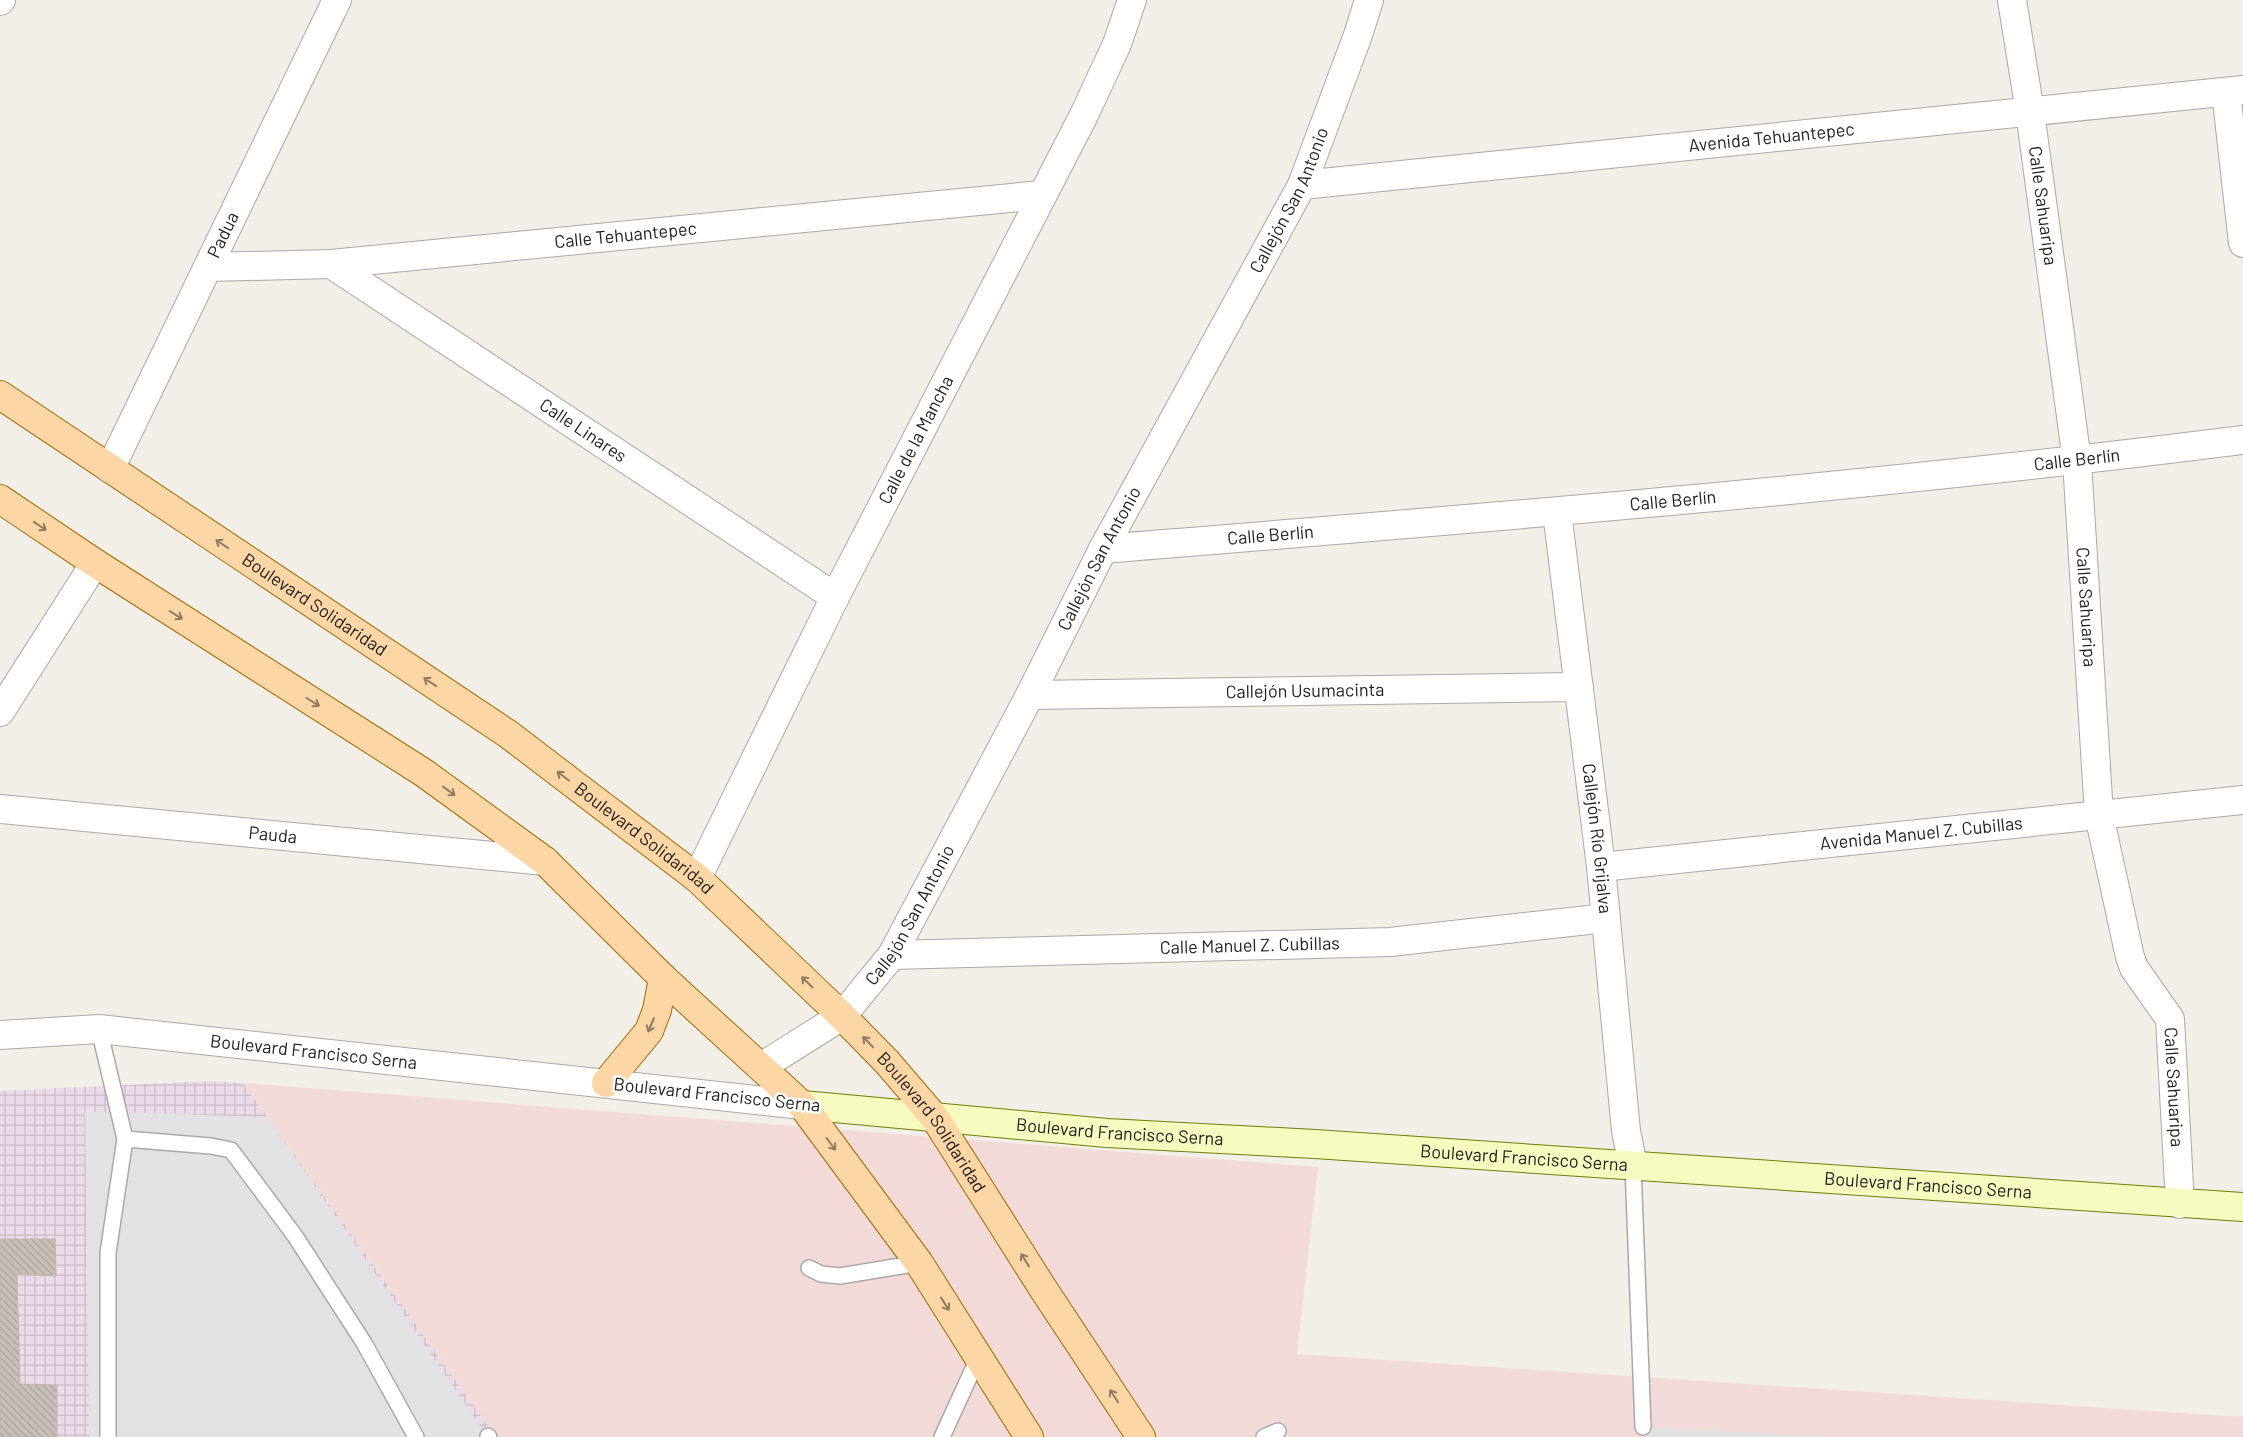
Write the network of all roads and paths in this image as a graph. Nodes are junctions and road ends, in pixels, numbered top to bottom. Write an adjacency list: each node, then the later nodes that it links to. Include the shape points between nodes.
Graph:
1 (337, 0): 11 (street, Padua)
2 (1132, 0): 8 (street, Calle de la Mancha, via 1113,53)
3 (1369, 0): 7 (street, Callejón San Antonio)
4 (2012, 0): 6 (street, Calle Sahuaripa)
5 (2234, 91): 6 (street, Avenida Tehuantepec); 9 (street)
6 (2030, 112): 7 (street, Avenida Tehuantepec); 14 (street, Calle Sahuaripa)
7 (1302, 185): 18 (street, Callejón San Antonio)
8 (1041, 195): 10 (street, Calle Tehuantepec); 20 (street, Calle de la Mancha)
9 (2243, 244)
10 (330, 264): 11 (street, Calle Tehuantepec); 20 (street, Calle Linares)
11 (209, 267): 15 (street, Padua)
12 (0, 394): 15 (main road, Boulevard Solidaridad)
13 (2243, 440): 14 (street, Calle Berlín)
14 (2077, 461): 17 (street, Calle Berlín); 26 (street, Calle Sahuaripa)
15 (110, 469): 29 (main road, Boulevard Solidaridad, one-way to 15, via 508,734)
16 (0, 499): 19 (main road, one-way to 19)
17 (1557, 512): 18 (street, Calle Berlín); 21 (street, Callejón Río Grijalva)
18 (1103, 549): 22 (street, Callejón San Antonio)
19 (95, 563): 23 (street); 27 (main road, one-way to 27, via 424,773)
20 (835, 597): 29 (street, Calle de la Mancha)
21 (1578, 687): 22 (street, Callejón Usumacinta); 28 (street, Callejón Río Grijalva)
22 (1030, 695): 31 (street, Callejón San Antonio)
23 (0, 712)
24 (2243, 800): 26 (street, Avenida Manuel Z. Cubillas)
25 (0, 809): 27 (street, Pauda)
26 (2099, 815): 28 (street, Avenida Manuel Z. Cubillas); 42 (street, Calle Sahuaripa, via 2130,957 2134,968 2170,1020)
27 (545, 862): 32 (main road)
28 (1601, 867): 30 (street, Callejón Río Grijalva)
29 (697, 878): 33 (main road, Boulevard Solidaridad, one-way to 29)
30 (1606, 918): 31 (street, Calle Manuel Z. Cubillas, via 1390,942); 41 (street, Callejón Río Grijalva, via 1626,1131)
31 (892, 955): 33 (street, Callejón San Antonio)
32 (663, 978): 36 (main road); 37 (main road, one-way to 37, via 658,1010 649,1031)
33 (842, 1016): 36 (street, Callejón San Antonio); 39 (main road, Boulevard Solidaridad, one-way to 33)
34 (98, 1029): 35 (street, Boulevard Francisco Serna); 37 (street, Boulevard Francisco Serna); 40 (lane)
35 (0, 1035)
36 (761, 1067): 38 (main road)
37 (606, 1083): 38 (street, Boulevard Francisco Serna)
38 (802, 1105): 39 (main road, Boulevard Francisco Serna); 44 (main road, one-way to 44)
39 (935, 1118): 41 (main road, Boulevard Francisco Serna, via 1107,1133); 53 (main road, Boulevard Solidaridad, one-way to 39)
40 (125, 1139): 49 (lane, via 108,1253); 50 (lane, via 231,1150 301,1244 364,1343)
41 (1633, 1166): 42 (main road, Boulevard Francisco Serna); 47 (lane)
42 (2180, 1204): 43 (main road, Boulevard Francisco Serna)
43 (2243, 1207)
44 (919, 1263): 45 (lane, via 840,1276 821,1274); 46 (main road, one-way to 46)
45 (809, 1268)
46 (978, 1358): 51 (lane); 52 (main road)
47 (1642, 1427)
48 (1278, 1431): 54 (lane)
49 (108, 1437)
50 (416, 1437)
51 (942, 1437)
52 (1029, 1437)
53 (1141, 1437)
54 (1264, 1437)

